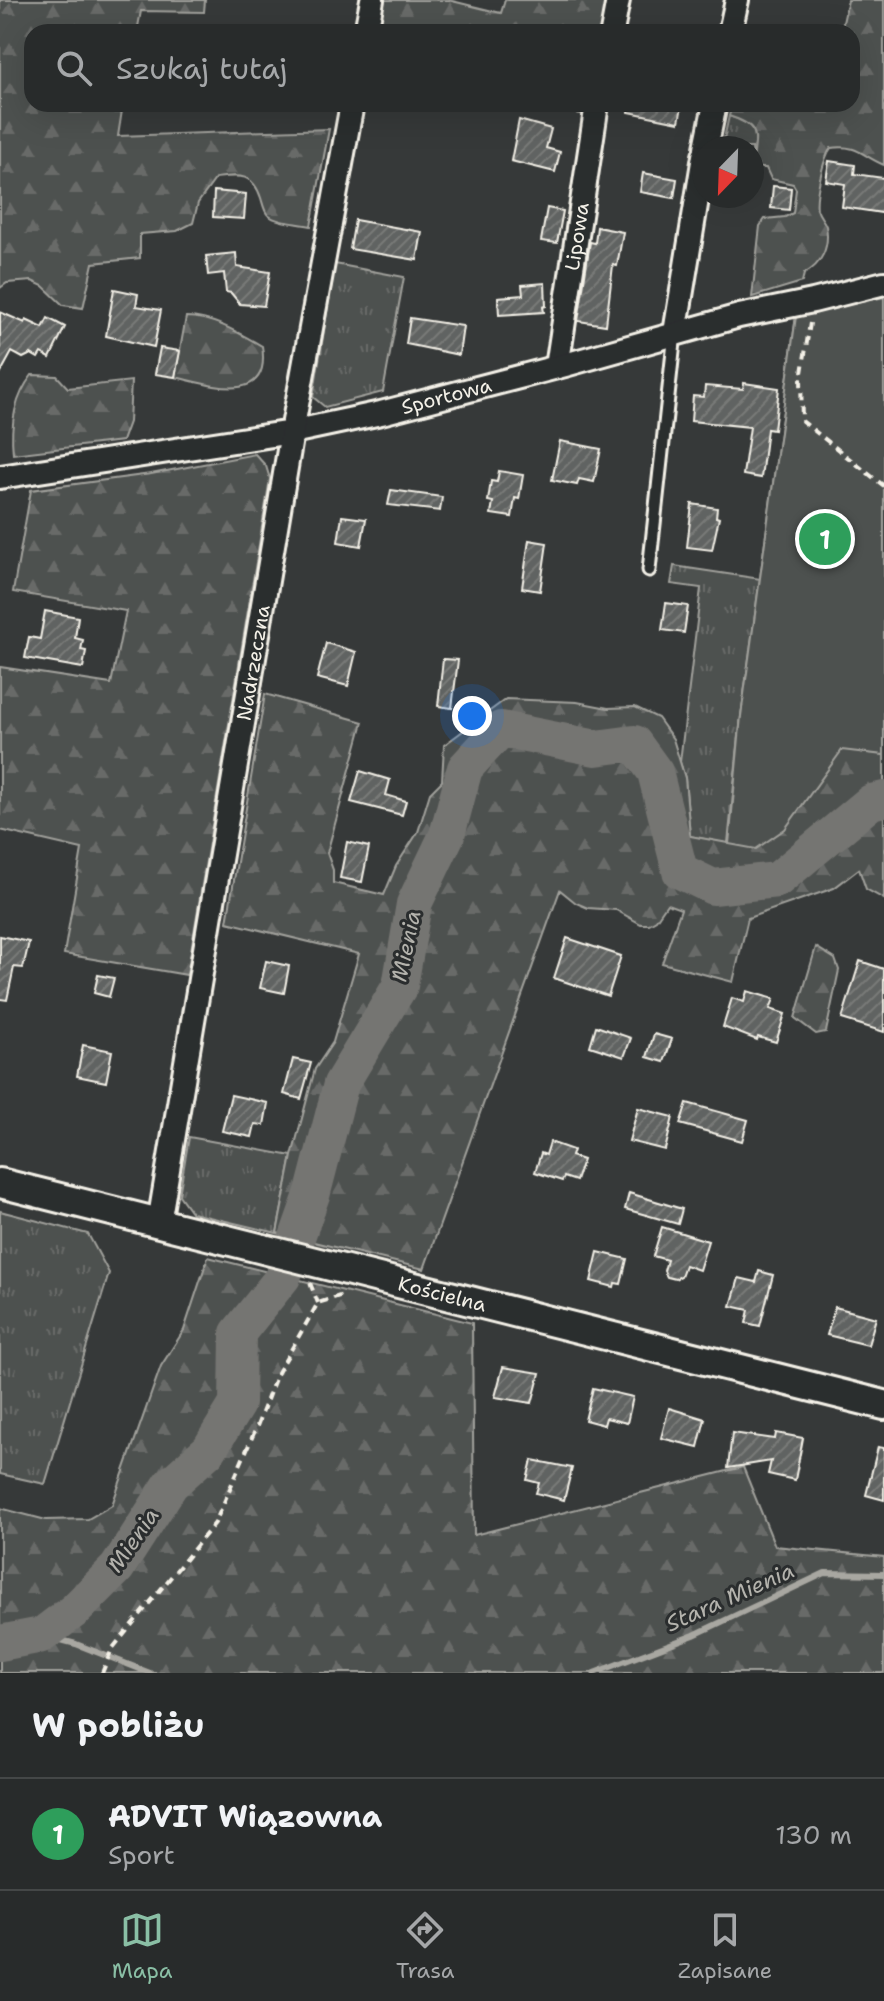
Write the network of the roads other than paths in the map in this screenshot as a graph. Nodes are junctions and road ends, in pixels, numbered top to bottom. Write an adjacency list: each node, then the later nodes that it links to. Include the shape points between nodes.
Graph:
1 (372, 0): 4 (street)
2 (618, 0): 5 (street)
3 (737, 0): 6 (street)
4 (368, 24)
5 (614, 24)
6 (732, 24)
7 (351, 112): 15 (street, Nadrzeczna)
8 (596, 112): 14 (street, Lipowa)
9 (713, 112): 10 (street)
10 (708, 136)
11 (695, 208): 13 (street)
12 (884, 283): 13 (street, Sportowa)
13 (675, 333): 14 (street, Sportowa); 17 (lane)
14 (557, 367): 15 (street, Sportowa)
15 (292, 432): 16 (street, Sportowa); 19 (street, Nadrzeczna)
16 (0, 477)
17 (649, 570)
18 (0, 1183): 19 (street, Kościelna)
19 (159, 1223): 20 (street, Kościelna)
20 (884, 1405)

